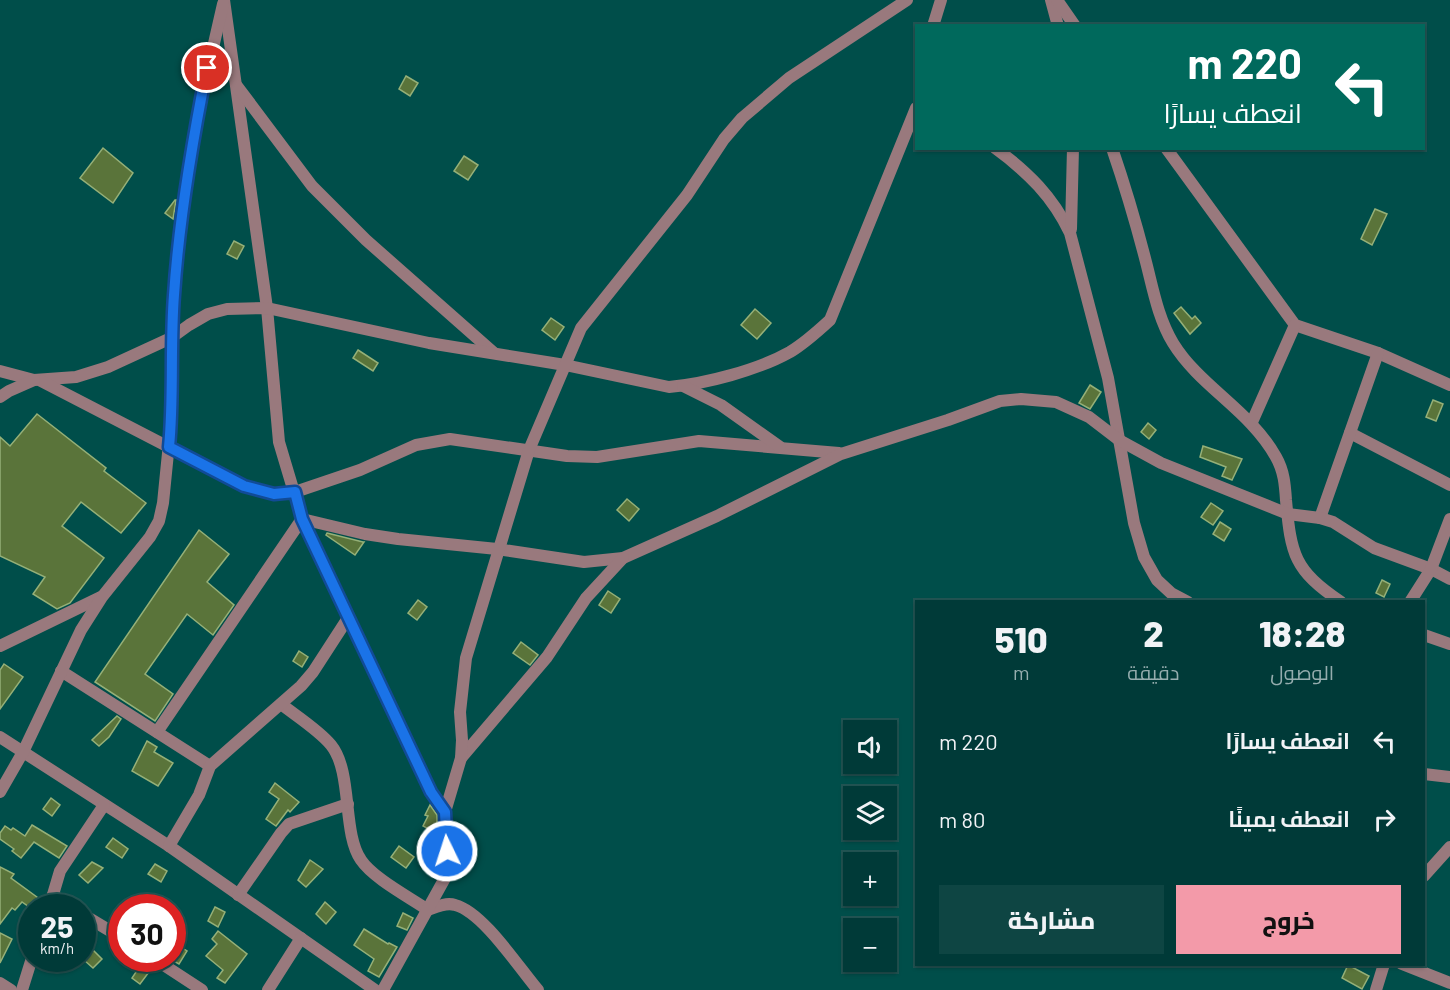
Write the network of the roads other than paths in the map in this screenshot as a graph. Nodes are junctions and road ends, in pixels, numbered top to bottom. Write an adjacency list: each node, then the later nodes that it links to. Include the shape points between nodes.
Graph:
1 (224, 0): 9 (street); 18 (street, via 211,47 185,192)
2 (907, 0): 21 (street, via 789,78 742,118 687,195 581,328)
3 (941, 0): 6 (street)
4 (1052, 0): 7 (street)
5 (1057, 0): 8 (street)
6 (934, 24)
7 (1058, 24)
8 (1074, 24)
9 (236, 84): 16 (street); 20 (street, via 312,186 366,240)
10 (915, 110): 25 (street, via 830,320 788,353 754,369)
11 (998, 150): 15 (street, via 1049,197)
12 (1073, 150): 15 (street)
13 (1113, 150): 27 (street, via 1162,322 1173,344)
14 (1167, 150): 17 (street)
15 (1071, 233): 29 (street, via 1108,378)
16 (267, 308): 18 (street, via 227,309 208,314); 20 (street, via 429,344); 35 (street, via 279,442)
17 (1295, 325): 19 (street); 27 (street)
18 (171, 338): 23 (street, via 93,372); 30 (street)
19 (1378, 353): 24 (street); 28 (street)
20 (495, 354): 21 (street)
21 (565, 365): 25 (street, via 657,385); 32 (street)
22 (0, 370): 23 (street)
23 (37, 380): 26 (street); 30 (street)
24 (1450, 385)
25 (683, 386): 31 (street, via 721,405)
26 (0, 397)
27 (1252, 422): 36 (street, via 1277,458 1284,476)
28 (1350, 433): 34 (street); 37 (street)
29 (1119, 440): 33 (street, via 1089,417 1056,402 1021,399 1000,401); 36 (street, via 1161,463); 45 (street, via 1144,557 1157,580)
30 (169, 447): 35 (street, via 244,486 274,494); 44 (street, via 159,521)
31 (781, 448): 32 (street, via 699,441 597,457); 33 (street)
32 (529, 450): 35 (street, via 450,439 434,441); 40 (street)
33 (841, 454): 41 (street)
34 (1450, 485)
35 (295, 492): 38 (street)
36 (1288, 514): 37 (street); 46 (street, via 1291,543 1300,566)
37 (1320, 518): 42 (street, via 1334,522 1374,548)
38 (302, 519): 40 (street, via 398,539); 48 (street); 54 (street)
39 (1450, 519): 42 (street)
40 (497, 549): 41 (street, via 584,562); 57 (street, via 463,675 459,712)
41 (623, 558): 57 (street, via 586,598 547,657)
42 (1431, 569): 43 (street); 47 (street)
43 (1450, 579)
44 (102, 597): 51 (street); 52 (street)
45 (1184, 600)
46 (1338, 600)
47 (1411, 600)
48 (348, 618): 53 (street, via 313,672); 64 (street, via 431,792)
49 (1425, 635): 50 (street)
50 (1450, 644)
51 (0, 646)
52 (61, 671): 54 (street); 56 (street)
53 (281, 704): 58 (street); 62 (street, via 331,745 340,763)
54 (157, 732): 58 (street)
55 (0, 737): 56 (street)
56 (23, 752): 61 (street); 63 (street)
57 (461, 758): 64 (street)
58 (210, 766): 65 (street, via 199,795)
59 (1425, 774): 60 (street)
60 (1450, 777)
61 (0, 792)
62 (348, 804): 69 (street, via 289,824); 70 (street, via 360,859 370,871)
63 (104, 805): 65 (street); 68 (street, via 60,871)
64 (445, 812): 70 (street, via 448,867)
65 (169, 846): 69 (street)
66 (1450, 847): 67 (street)
67 (1425, 875)
68 (53, 894)
69 (238, 895): 71 (street)
70 (428, 910): 83 (street); 84 (street, via 447,904 468,912 502,945)
71 (301, 938): 81 (street); 82 (street)
72 (1383, 966): 85 (street)
73 (1407, 966): 77 (street)
74 (28, 972): 80 (street)
75 (172, 972): 78 (street)
76 (0, 983): 79 (street)
77 (1450, 983)
78 (193, 988)
79 (11, 990)
80 (22, 990)
81 (268, 990)
82 (375, 990)
83 (383, 990)
84 (538, 990)
85 (1376, 990)

